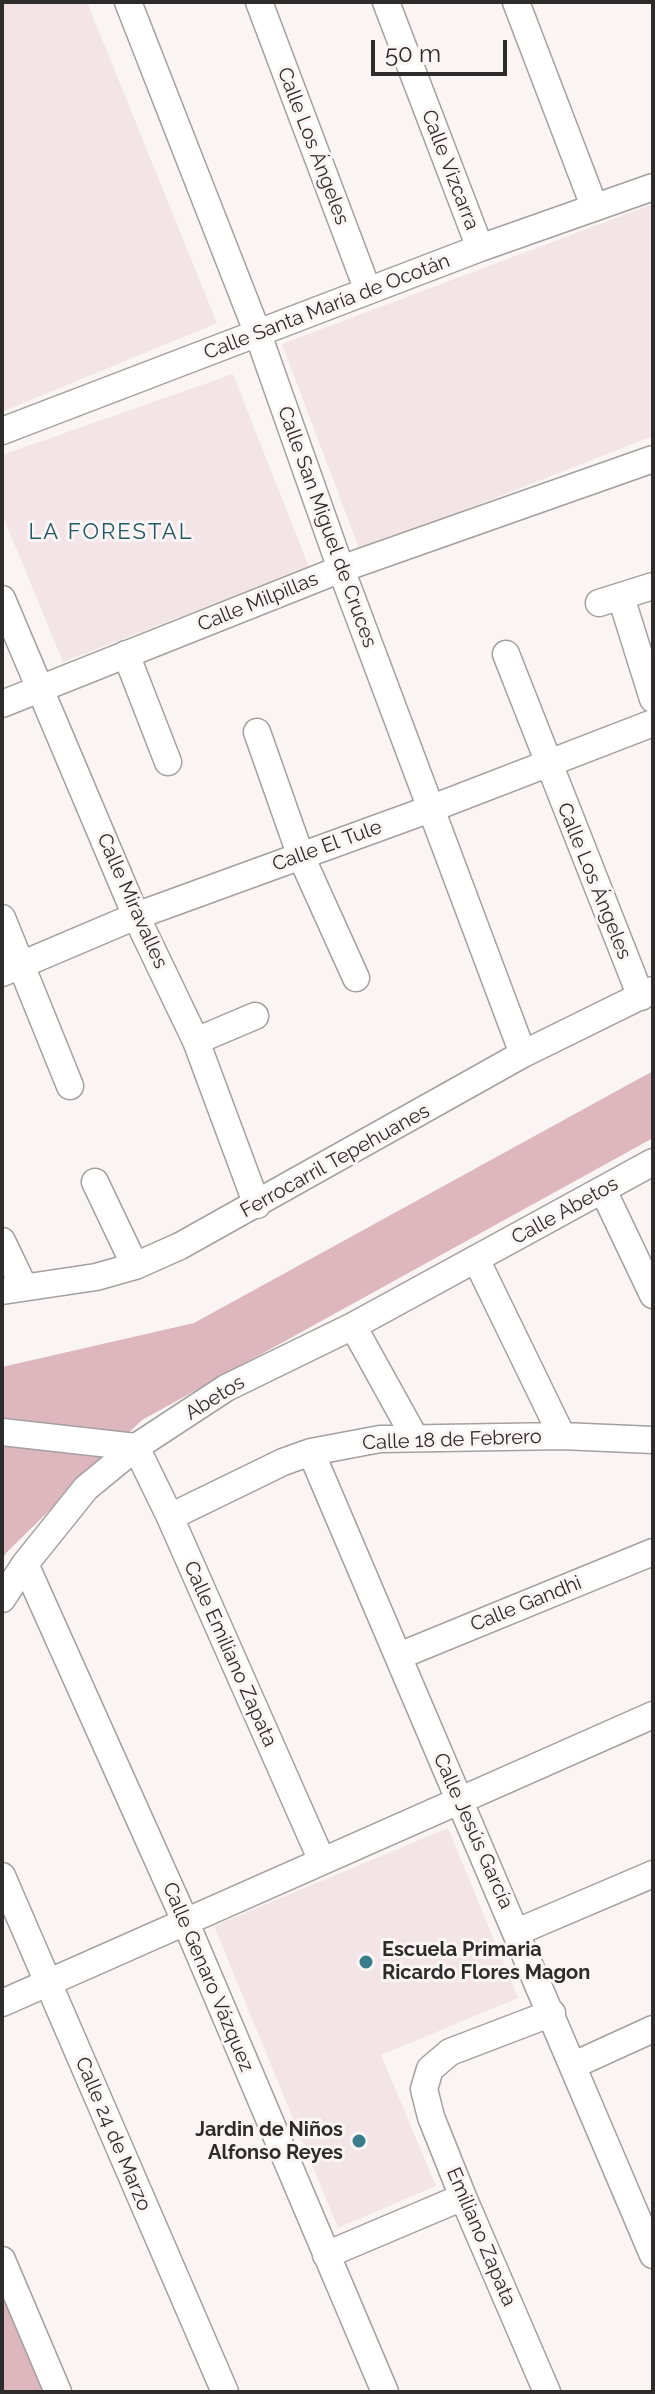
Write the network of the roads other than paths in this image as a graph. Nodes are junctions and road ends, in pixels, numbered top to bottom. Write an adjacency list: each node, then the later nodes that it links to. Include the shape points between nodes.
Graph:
1 (128, 2): 9 (street, Calle San Miguel de Cruces)
2 (259, 2): 8 (street, Calle Los Ángeles)
3 (386, 2): 7 (street, Calle Vizcarra)
4 (516, 2): 6 (street)
5 (653, 187): 6 (street, Calle Santa María de Ocotán)
6 (594, 206): 7 (street, Calle Santa María de Ocotán)
7 (480, 248): 8 (street, Calle Santa María de Ocotán)
8 (368, 291): 9 (street, Calle Santa María de Ocotán)
9 (258, 334): 10 (street, Calle Santa María de Ocotán); 12 (street, Calle San Miguel de Cruces)
10 (2, 431)
11 (653, 459): 12 (street, Calle Milpillas)
12 (341, 569): 15 (street, Calle Milpillas); 24 (street, Calle San Miguel de Cruces)
13 (653, 586): 18 (street, via 610,600)
14 (2, 599): 17 (street, Calle Miravalles)
15 (126, 654): 17 (street, Calle Milpillas); 22 (street)
16 (506, 654): 23 (street, Calle Los Ángeles)
17 (40, 688): 19 (street, Calle Milpillas); 26 (street, Calle Miravalles)
18 (653, 699)
19 (2, 704)
20 (653, 723): 23 (street, Calle El Tule)
21 (257, 732): 25 (street)
22 (168, 762)
23 (548, 764): 24 (street, Calle El Tule); 30 (street, Calle Los Ángeles)
24 (430, 809): 25 (street, Calle El Tule); 33 (street, Calle San Miguel de Cruces)
25 (300, 854): 26 (street, Calle El Tule); 29 (street)
26 (136, 916): 28 (street, Calle El Tule); 32 (street, Calle Miravalles)
27 (2, 918): 28 (street)
28 (12, 969): 34 (street)
29 (356, 978)
30 (647, 994): 33 (street, Ferrocarril Tepehuanes)
31 (255, 1016): 32 (street)
32 (196, 1041): 38 (street, Calle Miravalles)
33 (523, 1054): 38 (street, Ferrocarril Tepehuanes)
34 (70, 1086)
35 (653, 1162): 37 (street, Calle Abetos)
36 (95, 1182): 41 (street)
37 (603, 1190): 40 (street, Calle Abetos); 43 (street)
38 (257, 1205): 41 (street, Ferrocarril Tepehuanes)
39 (2, 1241): 42 (street)
40 (476, 1259): 44 (street, Abetos); 46 (street)
41 (135, 1266): 42 (street, Ferrocarril Tepehuanes)
42 (13, 1289)
43 (653, 1295)
44 (353, 1326): 47 (street); 49 (street, Abetos, via 226,1388)
45 (2, 1432): 49 (street)
46 (562, 1436): 47 (street, Calle 18 de Febrero); 48 (street, Calle 18 de Febrero)
47 (415, 1438): 50 (street, Calle 18 de Febrero)
48 (653, 1440)
49 (136, 1447): 51 (street, Calle Emiliano Zapata); 53 (street, Abetos, via 86,1488)
50 (311, 1452): 51 (street, Calle 18 de Febrero); 55 (street, Calle Jesús García)
51 (170, 1517): 58 (street, Calle Emiliano Zapata)
52 (653, 1552): 55 (street, Calle Gandhi)
53 (25, 1564): 54 (street, Abetos); 61 (street, Calle Genaro Vázquez)
54 (2, 1599)
55 (399, 1656): 57 (street, Calle Jesús García)
56 (653, 1715): 57 (street)
57 (458, 1800): 58 (street); 62 (street, Calle Jesús García)
58 (322, 1861): 61 (street)
59 (653, 1874): 62 (street)
60 (2, 1876): 63 (street, Calle 24 de Marzo)
61 (186, 1923): 63 (street); 69 (street, Calle Genaro Vázquez)
62 (517, 1932): 65 (street, Calle Jesús García)
63 (48, 1983): 64 (street); 73 (street, Calle 24 de Marzo)
64 (2, 2003)
65 (552, 2013): 67 (street, Calle Jesús García); 68 (street, Emiliano Zapata, via 450,2052 425,2079 426,2102)
66 (653, 2029): 67 (street)
67 (574, 2065): 70 (street, Calle Jesús García)
68 (463, 2197): 69 (street); 75 (street, Emiliano Zapata)
69 (326, 2255): 74 (street, Calle Genaro Vázquez)
70 (653, 2255)
71 (2, 2260): 72 (street)
72 (58, 2392)
73 (225, 2392)
74 (385, 2392)
75 (547, 2392)

